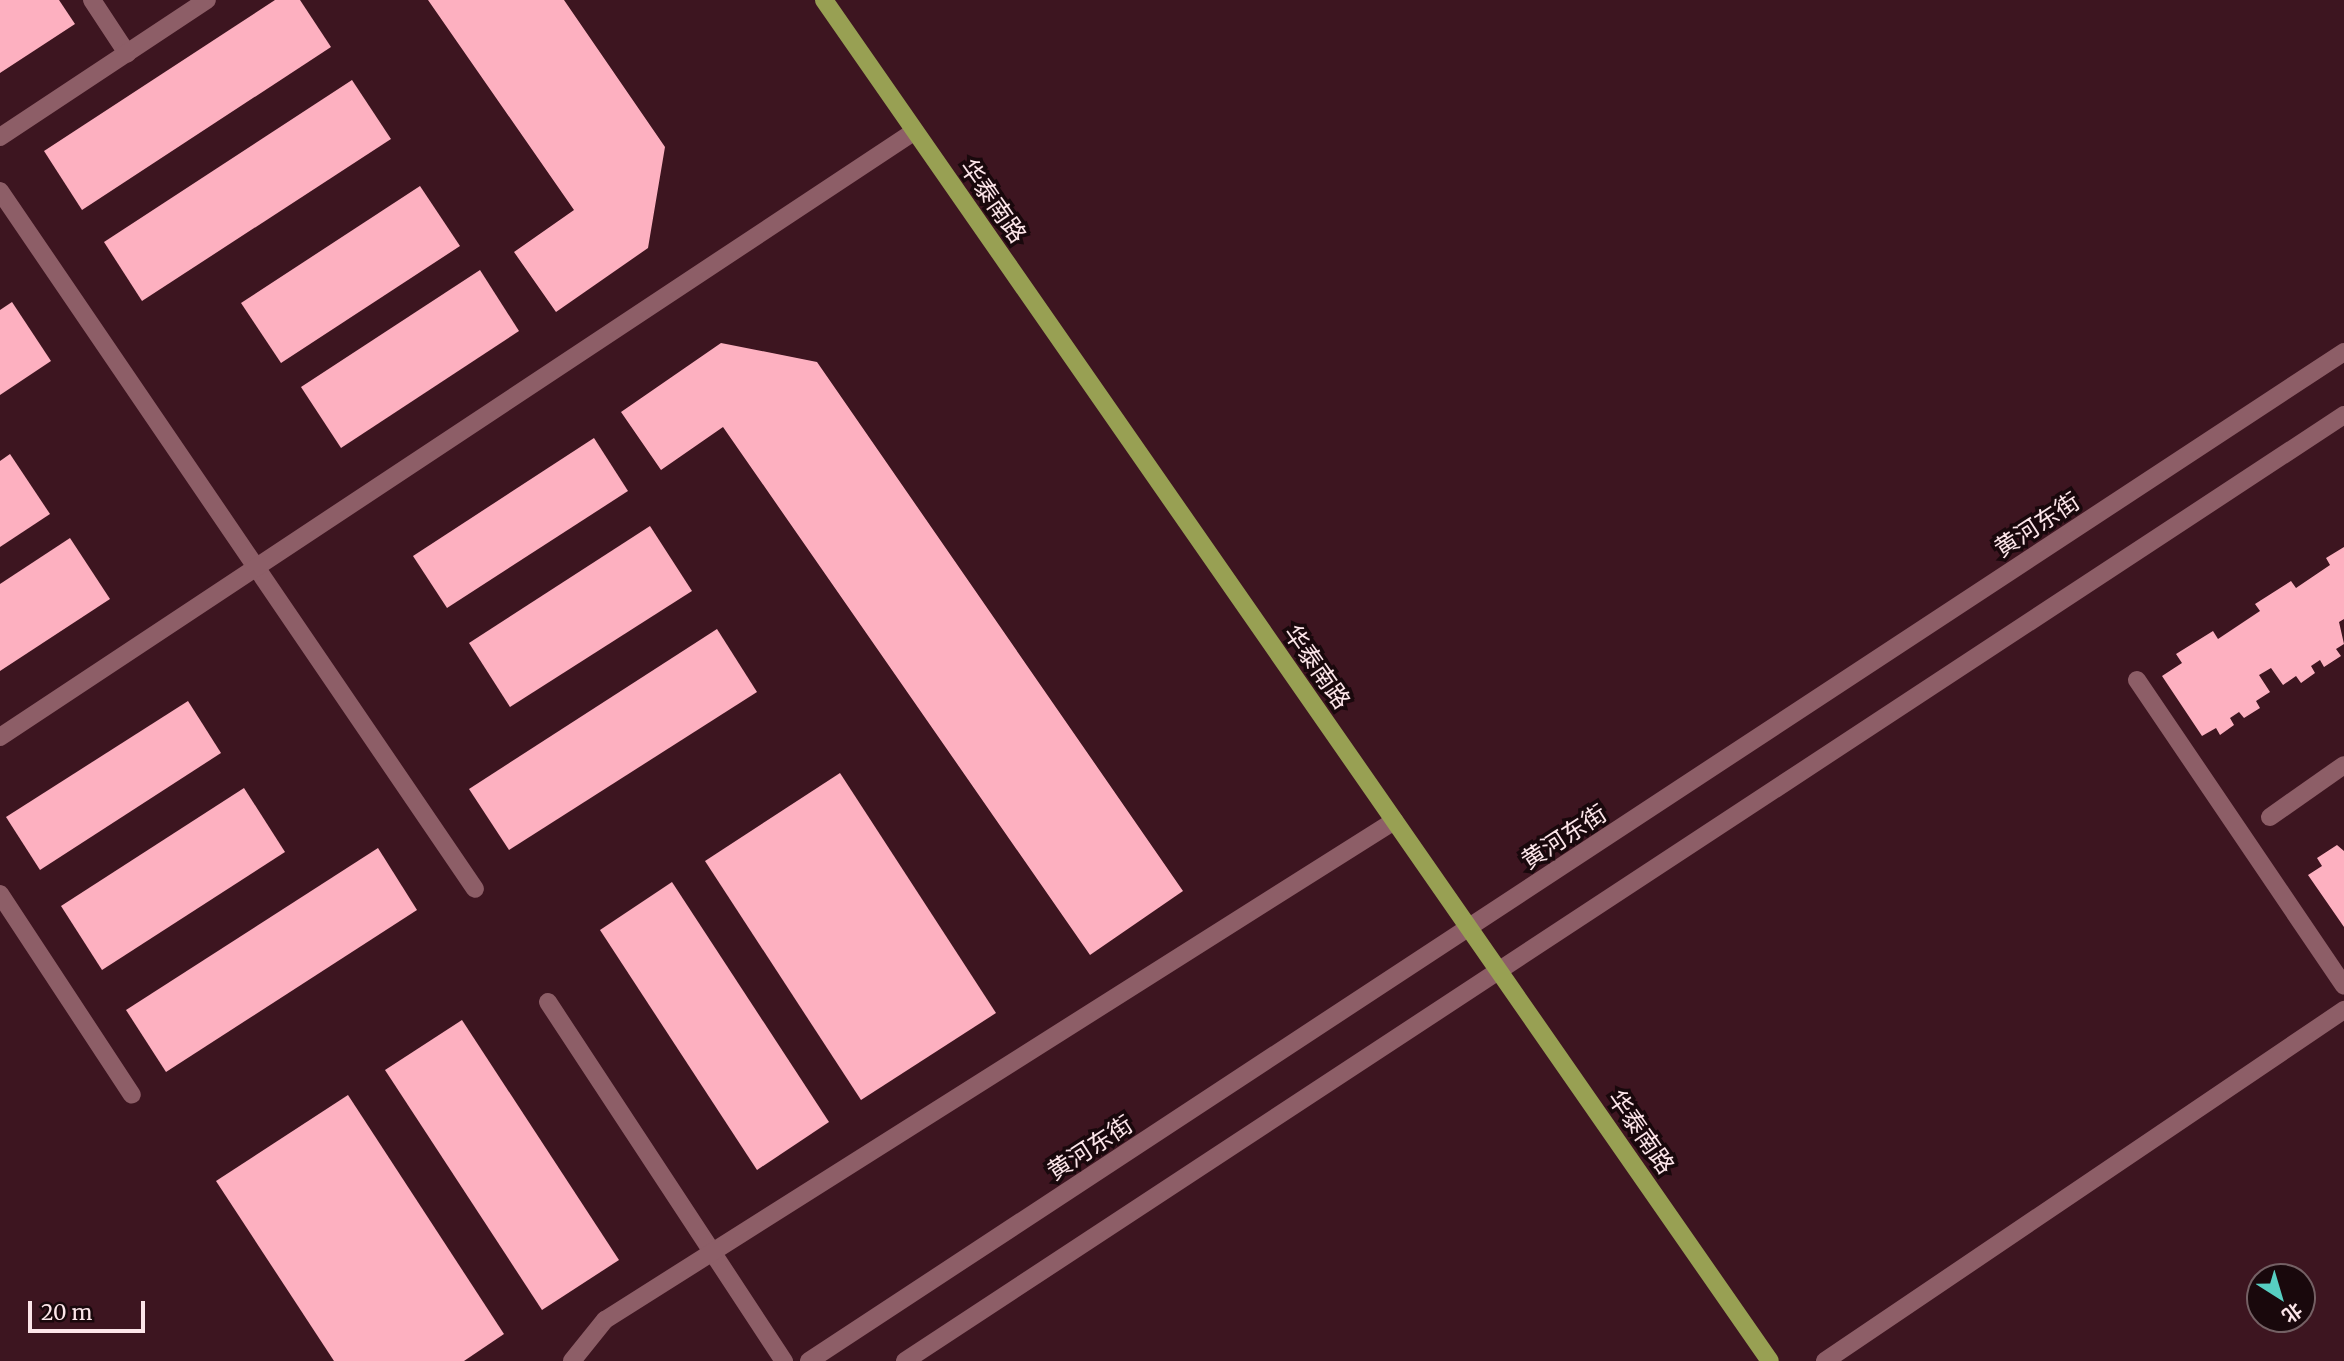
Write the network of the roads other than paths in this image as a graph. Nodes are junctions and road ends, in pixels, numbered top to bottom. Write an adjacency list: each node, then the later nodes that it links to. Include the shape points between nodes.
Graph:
1 (92, 0): 4 (street)
2 (207, 0): 4 (street)
3 (824, 0): 5 (main road, 华泰南路)
4 (127, 53): 6 (street)
5 (915, 131): 10 (street); 15 (main road, 华泰南路)
6 (0, 137)
7 (0, 191): 10 (street)
8 (2344, 352): 18 (street, 黄河东街)
9 (2344, 415): 19 (street)
10 (256, 567): 12 (street); 16 (street)
11 (2137, 680): 20 (street)
12 (0, 737)
13 (2344, 765): 14 (street)
14 (2270, 817)
15 (1394, 821): 18 (main road, 华泰南路); 24 (street)
16 (475, 889)
17 (0, 894): 23 (street)
18 (1469, 929): 19 (main road, 华泰南路); 27 (street, 黄河东街)
19 (1499, 972): 28 (street); 29 (main road, 华泰南路)
20 (2344, 986)
21 (548, 1002): 24 (street)
22 (2344, 1010): 30 (street)
23 (132, 1095)
24 (712, 1252): 25 (street, via 605,1320); 26 (street)
25 (572, 1361)
26 (784, 1361)
27 (809, 1361)
28 (905, 1361)
29 (1770, 1361)
30 (1825, 1361)

